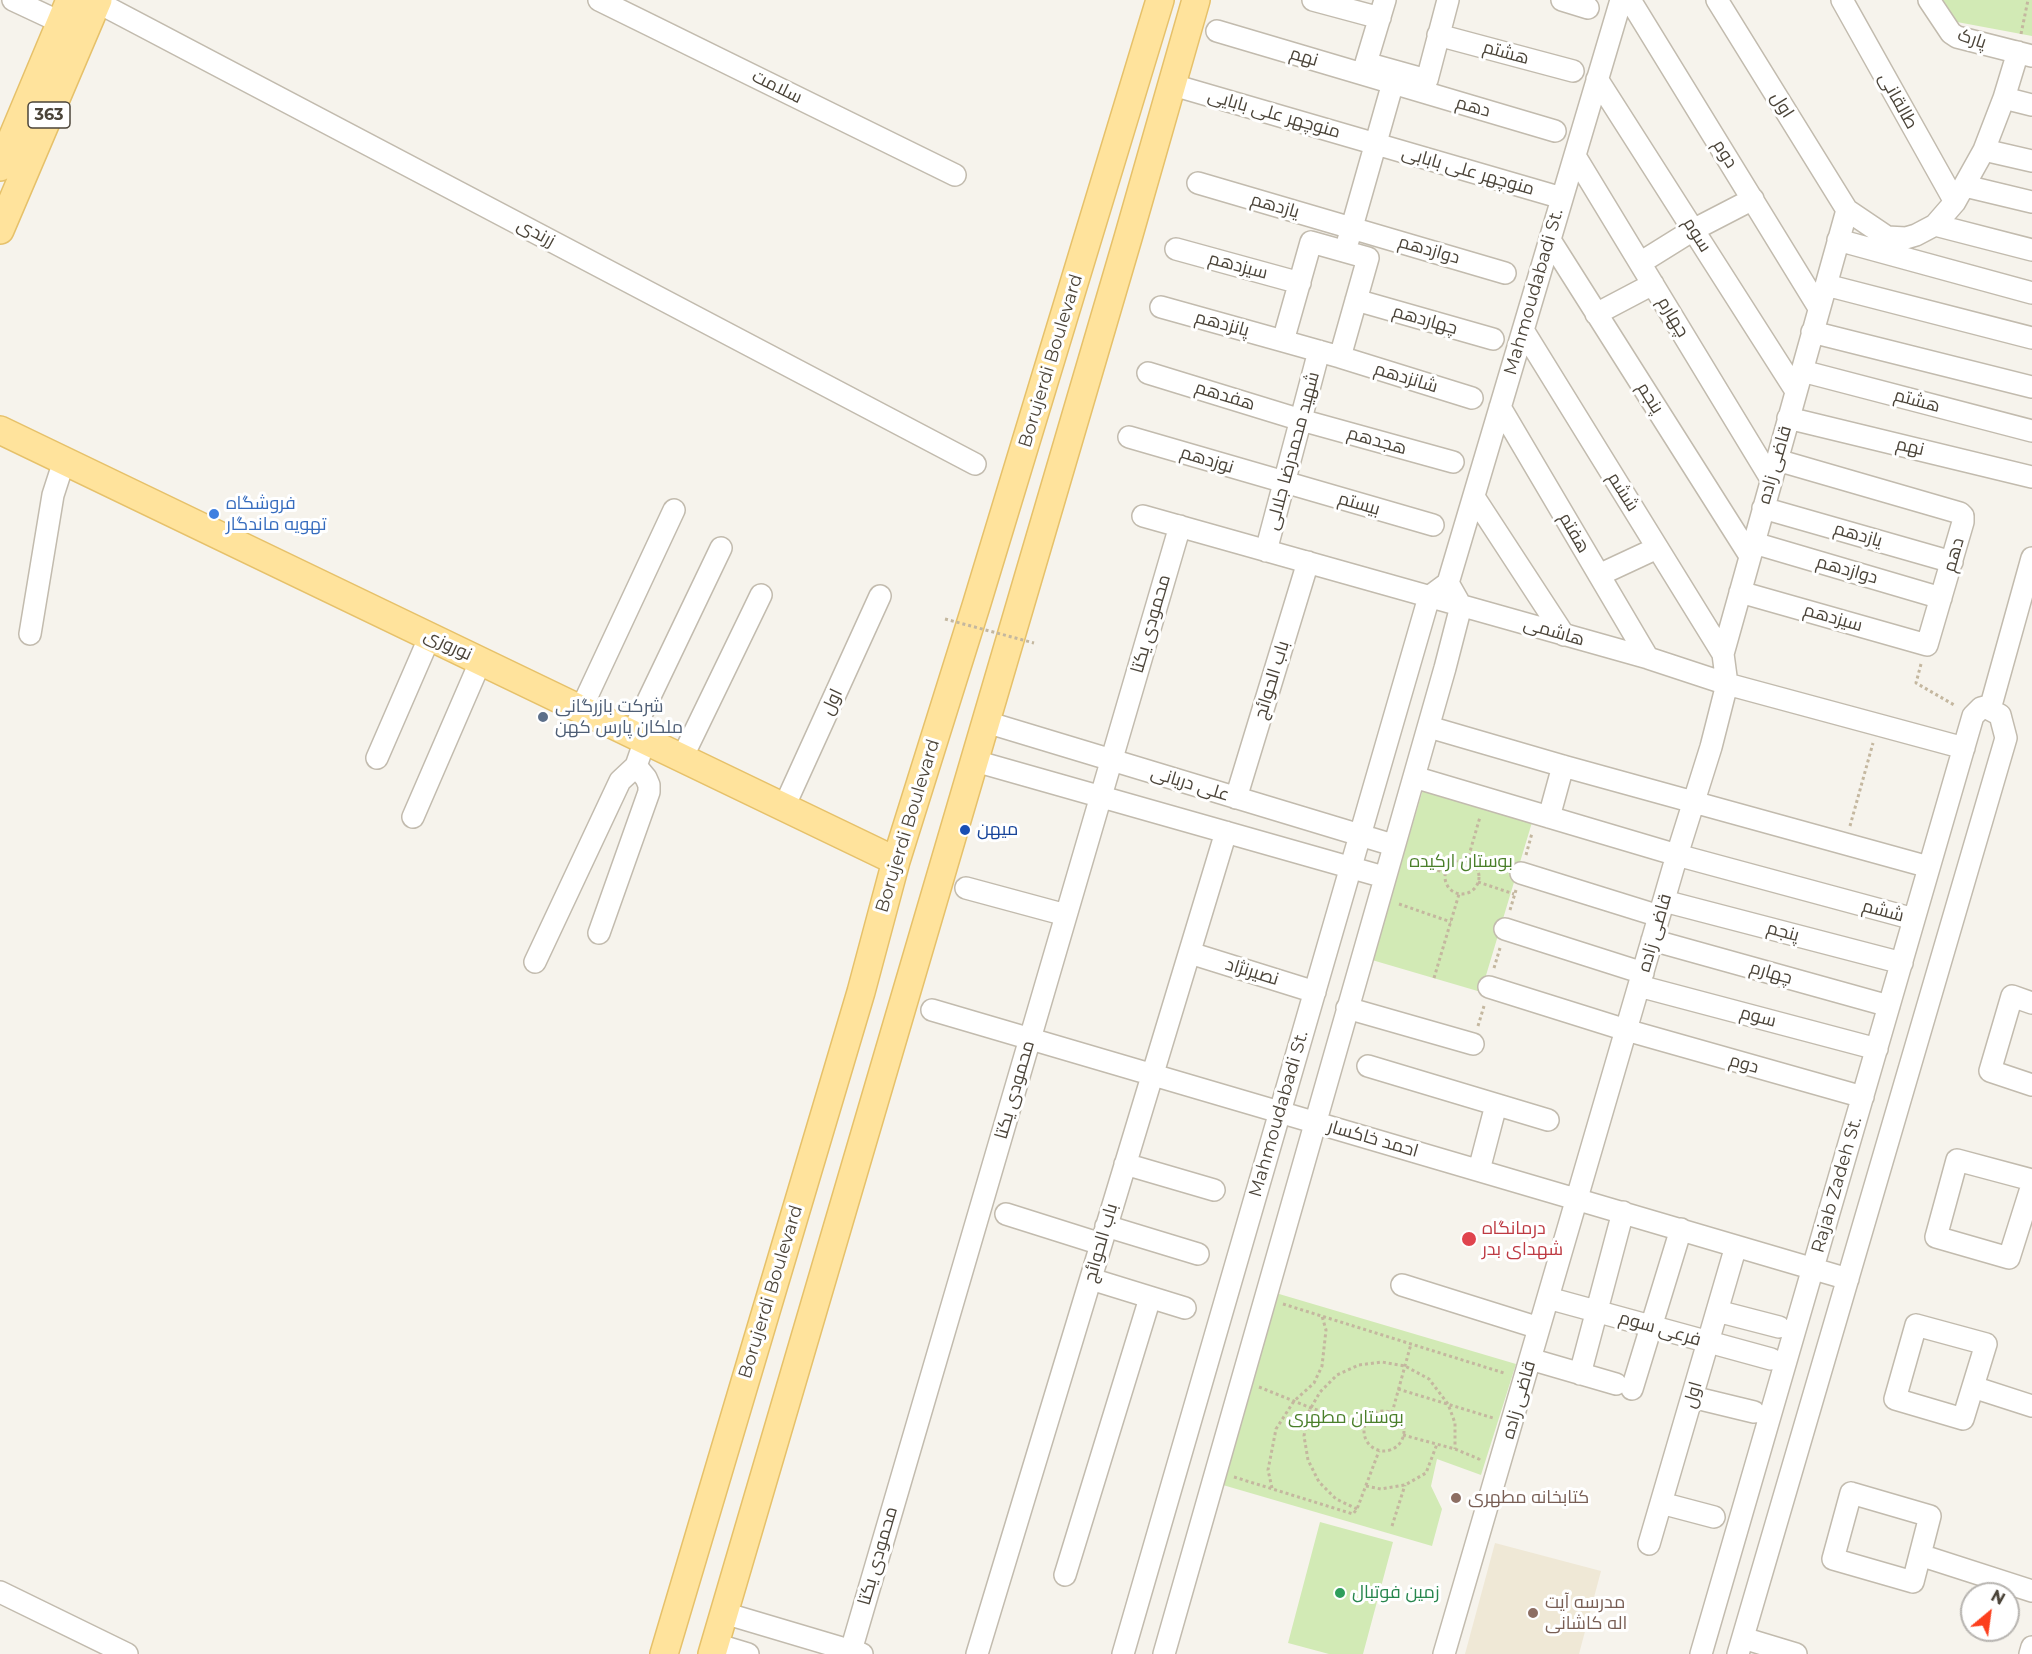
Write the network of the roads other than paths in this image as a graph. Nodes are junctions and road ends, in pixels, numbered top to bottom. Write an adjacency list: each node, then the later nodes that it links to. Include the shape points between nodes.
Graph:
1 (13, 0): 16 (street)
2 (599, 0): 32 (street, سلامت)
3 (1160, 0): 134 (main road, Borujerdi Boulevard)
4 (1196, 0): 23 (main road)
5 (1313, 0): 15 (street)
6 (1448, 0): 18 (street)
7 (1562, 0): 14 (street)
8 (1621, 0): 22 (street, Mahmoudabadi St.)
9 (1630, 0): 36 (street, دوم)
10 (1717, 0): 38 (street, اول)
11 (1842, 0): 34 (street, طالقانی)
12 (1929, 0): 19 (street, پارک, via 1957,37)
13 (98, 1): 41 (main road, 363); 78 (street, زرندی)
14 (1588, 8)
15 (1382, 9): 21 (street, via 1366,63)
16 (65, 11): 31 (main road, 363)
17 (1217, 31): 21 (street, نهم)
18 (1438, 35): 20 (street, هشتم); 21 (street, via 1427,80)
19 (2025, 54): 24 (street)
20 (1573, 71)
21 (1394, 77): 26 (street, دهم); 27 (street)
22 (1597, 79): 29 (street, Mahmoudabadi St.); 42 (street, سوم)
23 (1173, 85): 27 (street, منوچهر علی بابایی); 113 (main road)
24 (2004, 98): 25 (street); 28 (street)
25 (2032, 105)
26 (1555, 131)
27 (1375, 143): 35 (street, منوچهر علی بابابی); 40 (street)
28 (1984, 150): 30 (street); 34 (street)
29 (1575, 156): 35 (street, Mahmoudabadi St.); 48 (street, چهارم)
30 (2032, 161)
31 (0, 167)
32 (955, 175)
33 (1198, 183): 40 (street, یازدهم)
34 (1960, 194): 37 (street); 39 (street)
35 (1562, 198): 43 (street, Mahmoudabadi St.)
36 (1753, 199): 42 (street); 56 (street, دوم)
37 (2032, 202)
38 (1847, 210): 39 (street, via 1887,237 1906,238); 44 (street, قاضی زاده)
39 (1935, 225): 46 (street)
40 (1352, 228): 47 (street); 49 (street, دوازدهم)
41 (0, 230)
42 (1693, 230): 48 (street); 68 (street, سوم)
43 (1550, 240): 57 (street, پنجم); 58 (street, Mahmoudabadi St.)
44 (1838, 240): 52 (street, قاضی زاده); 53 (street)
45 (1176, 249): 50 (street, سیزدهم)
46 (2032, 250)
47 (1345, 252): 50 (street, شهید محمدرضا جلالی, via 1311,242); 54 (street, شهید محمدرضا جلالی, via 1368,258)
48 (1640, 262): 51 (street, چهارم)
49 (1505, 273)
50 (1300, 283): 62 (street, شهید محمدرضا جلالی)
51 (1653, 284): 57 (street); 79 (street, چهارم)
52 (1826, 285): 56 (street, قاضی زاده); 60 (street)
53 (2032, 293)
54 (1356, 300): 61 (street, چهاردهم); 64 (street, شهید محمدرضا جلالی)
55 (1161, 307): 62 (street, پانزدهم)
56 (1819, 308): 59 (street, قاضی زاده)
57 (1596, 314): 90 (street, پنجم)
58 (1523, 330): 70 (street, Mahmoudabadi St.); 89 (street, ششم)
59 (1812, 332): 65 (street, قاضی زاده); 67 (street)
60 (2032, 338)
61 (1493, 339)
62 (1283, 341): 63 (street, شهید محمدرضا جلالی)
63 (1319, 351): 64 (street, شهید محمدرضا جلالی); 72 (street, شهید محمدرضا جلالی)
64 (1340, 357): 69 (street, شانزدهم)
65 (1802, 370): 68 (street, قاضی زاده); 74 (street, هشتم)
66 (1148, 373): 72 (street, هفدهم)
67 (2032, 387)
68 (1796, 391): 71 (street, قاضی زاده)
69 (1472, 398)
70 (1500, 407): 82 (street, Mahmoudabadi St.); 95 (street, هفتم)
71 (1788, 418): 79 (street, قاضی زاده); 80 (street, نهم)
72 (1301, 420): 77 (street, هجدهم); 81 (street, شهید محمدرضا جلالی)
73 (0, 429): 76 (main road, نوروزی)
74 (2032, 431)
75 (1129, 437): 81 (street, نوزدهم)
76 (64, 461): 103 (street, via 53,495); 105 (main road, نوروزی)
77 (1453, 462)
78 (975, 464)
79 (1774, 469): 83 (street, قاضی زاده); 94 (street, دهم, via 1960,513 1964,522)
80 (2032, 477)
81 (1284, 483): 86 (street, بیستم); 91 (street, شهید محمدرضا جلالی)
82 (1474, 497): 96 (street, Mahmoudabadi St.); 104 (street)
83 (1763, 508): 90 (street, قاضی زاده); 94 (street, یازدهم)
84 (674, 510): 111 (street)
85 (1143, 516): 87 (street, هاشمی)
86 (1433, 525)
87 (1180, 526): 91 (street, هاشمی); 119 (street, محمودی یکتا)
88 (721, 548): 115 (street)
89 (1657, 548): 95 (street); 107 (street, ششم)
90 (1752, 550): 97 (street, قاضی زاده); 101 (street, دوازدهم)
91 (1266, 551): 93 (street, هاشمی)
92 (2032, 558): 112 (street, Rajab Zadeh St.)
93 (1308, 562): 100 (street, هاشمی); 125 (street, باب الحوائج)
94 (1952, 562): 101 (street, دهم)
95 (1599, 575): 108 (street, هفتم)
96 (1448, 583): 100 (street); 102 (street)
97 (1740, 592): 106 (street, سیزدهم); 107 (street, قاضی زاده)
98 (761, 595): 118 (street)
99 (880, 597): 127 (street, اول)
100 (1430, 597): 102 (street, هاشمی); 131 (street, Mahmoudabadi St.)
101 (1941, 598): 106 (street, دهم)
102 (1461, 606): 104 (street, هاشمی); 114 (street, Mahmoudabadi St.)
103 (30, 634)
104 (1564, 634): 108 (street, هاشمی)
105 (430, 636): 109 (main road, نوروزی); 117 (street)
106 (1927, 645)
107 (1723, 654): 110 (street, قاضی زاده)
108 (1648, 658): 110 (street, هاشمی)
109 (481, 660): 111 (main road, نوروزی); 129 (street)
110 (1727, 684): 116 (street, هاشمی); 126 (street, قاضی زاده)
111 (581, 709): 115 (main road, نوروزی)
112 (1982, 712): 116 (street, Rajab Zadeh St.); 183 (street, Rajab Zadeh St., via 2000,715 2006,738)
113 (986, 722): 119 (street, علی دریانی); 120 (main road)
114 (1429, 727): 122 (street); 123 (street, Mahmoudabadi St.)
115 (638, 737): 118 (main road, نوروزی); 121 (street)
116 (1964, 748): 135 (street, Rajab Zadeh St.)
117 (377, 758)
118 (682, 758): 127 (main road, نوروزی)
119 (1111, 760): 124 (street, محمودی یکتا); 125 (street, علی دریانی)
120 (975, 761): 124 (street); 208 (main road)
121 (636, 766): 144 (street, via 646,778 649,792); 147 (street, via 620,781)
122 (1563, 766): 126 (street); 128 (street)
123 (1414, 777): 128 (street, ششم); 132 (street, Mahmoudabadi St.)
124 (1101, 797): 130 (street); 141 (street, محمودی یکتا)
125 (1236, 798): 131 (street, علی دریانی)
126 (1694, 802): 133 (street, قاضی زاده); 135 (street)
127 (784, 807): 134 (main road, نوروزی)
128 (1544, 815): 133 (street, ششم)
129 (412, 817)
130 (1226, 832): 136 (street); 146 (street, باب الحوائج)
131 (1360, 835): 132 (street, علی دریانی); 136 (street, Mahmoudabadi St.)
132 (1392, 850): 138 (street, Mahmoudabadi St.)
133 (1677, 855): 140 (street, قاضی زاده); 142 (street, ششم)
134 (896, 861): 214 (main road, Borujerdi Boulevard, via 861,992)
135 (1929, 867): 142 (street, Rajab Zadeh St.)
136 (1351, 868): 138 (street); 151 (street, Mahmoudabadi St.)
137 (1521, 873): 140 (street, پنجم)
138 (1384, 877): 154 (street, Mahmoudabadi St.)
139 (966, 888): 141 (street)
140 (1662, 908): 145 (street, قاضی زاده); 148 (street, پنجم)
141 (1066, 915): 157 (street, محمودی یکتا)
142 (1914, 920): 148 (street, Rajab Zadeh St.)
143 (1505, 929): 149 (street, سوم)
144 (599, 933)
145 (1652, 940): 149 (street, قاضی زاده); 153 (street, چهارم)
146 (1190, 953): 151 (street, نصیرنژاد); 161 (street, باب الحوائج)
147 (535, 963)
148 (1902, 963): 153 (street, Rajab Zadeh St.)
149 (1641, 979): 156 (street, قاضی زاده); 159 (street, سوم)
150 (1489, 987): 156 (street, دوم)
151 (1315, 992): 165 (street, Mahmoudabadi St.)
152 (2032, 1002): 162 (street, via 2012,996 1990,1071)
153 (1889, 1006): 159 (street, Rajab Zadeh St.)
154 (1347, 1008): 158 (street); 167 (street, Mahmoudabadi St.)
155 (932, 1010): 157 (street, احمد خاکسار)
156 (1626, 1030): 163 (street, دوم); 173 (street, قاضی زاده)
157 (1030, 1038): 161 (street, احمد خاکسار); 212 (street, محمودی یکتا)
158 (1473, 1044)
159 (1877, 1049): 163 (street, Rajab Zadeh St.)
160 (1368, 1066): 164 (street)
161 (1153, 1074): 165 (street, احمد خاکسار); 168 (street, باب الحوائج)
162 (2032, 1085)
163 (1863, 1097): 181 (street, Rajab Zadeh St.)
164 (1496, 1105): 166 (street); 169 (street)
165 (1280, 1112): 167 (street, احمد خاکسار); 217 (street, Mahmoudabadi St.)
166 (1548, 1120)
167 (1315, 1122): 169 (street, احمد خاکسار); 218 (street, Mahmoudabadi St.)
168 (1125, 1164): 172 (street); 177 (street, باب الحوائج)
169 (1479, 1170): 173 (street, احمد خاکسار)
170 (2032, 1180): 178 (street, via 1957,1160 1936,1237 2009,1258)
171 (2032, 1185): 178 (street)
172 (1214, 1190)
173 (1577, 1199): 174 (street, احمد خاکسار); 186 (street, قاضی زاده)
174 (1623, 1212): 176 (street, احمد خاکسار); 188 (street)
175 (1006, 1214): 177 (street)
176 (1681, 1229): 179 (street, احمد خاکسار); 190 (street)
177 (1104, 1235): 180 (street); 182 (street, باب الحوائج)
178 (2025, 1237)
179 (1736, 1246): 181 (street, احمد خاکسار); 189 (street, اول)
180 (1198, 1254)
181 (1813, 1268): 183 (street, احمد خاکسار); 220 (street, Rajab Zadeh St.)
182 (1091, 1279): 185 (street); 216 (street, باب الحوائج)
183 (1848, 1280): 209 (street, Rajab Zadeh St.)
184 (1402, 1285): 192 (street)
185 (1150, 1298): 187 (street); 205 (street)
186 (1548, 1298): 188 (street, فرعی سوم); 192 (street, قاضی زاده)
187 (1185, 1308)
188 (1596, 1311): 190 (street, فرعی سوم); 196 (street)
189 (1717, 1311): 191 (street); 193 (street, اول)
190 (1651, 1327): 193 (street, فرعی سوم); 196 (street, via 1624,1387)
191 (1779, 1327)
192 (1539, 1328): 194 (street, قاضی زاده)
193 (1708, 1343): 195 (street, فرعی سوم); 198 (street, اول)
194 (1530, 1359): 196 (street); 219 (street, قاضی زاده)
195 (1772, 1359)
196 (1580, 1374)
197 (1972, 1387): 197 (street, via 1986,1344 1916,1325 1895,1399 1963,1419); 199 (street)
198 (1692, 1397): 200 (street); 201 (street, اول)
199 (2032, 1406)
200 (1754, 1412)
201 (1661, 1503): 202 (street); 203 (street, اول)
202 (1714, 1517)
203 (1649, 1544)
204 (1920, 1555): 204 (street, via 1930,1516 1851,1493 1833,1559 1913,1582); 206 (street)
205 (1065, 1575)
206 (2032, 1591)
207 (0, 1592): 213 (street)
208 (724, 1613): 211 (main road); 212 (street)
209 (1741, 1646): 221 (street)
210 (2032, 1647): 222 (street)
211 (714, 1649): 215 (street)
212 (854, 1653)
213 (127, 1654)
214 (664, 1654)
215 (748, 1654)
216 (978, 1654)
217 (1123, 1654)
218 (1164, 1654)
219 (1444, 1654)
220 (1701, 1654)
221 (1796, 1654)
222 (2030, 1654)

